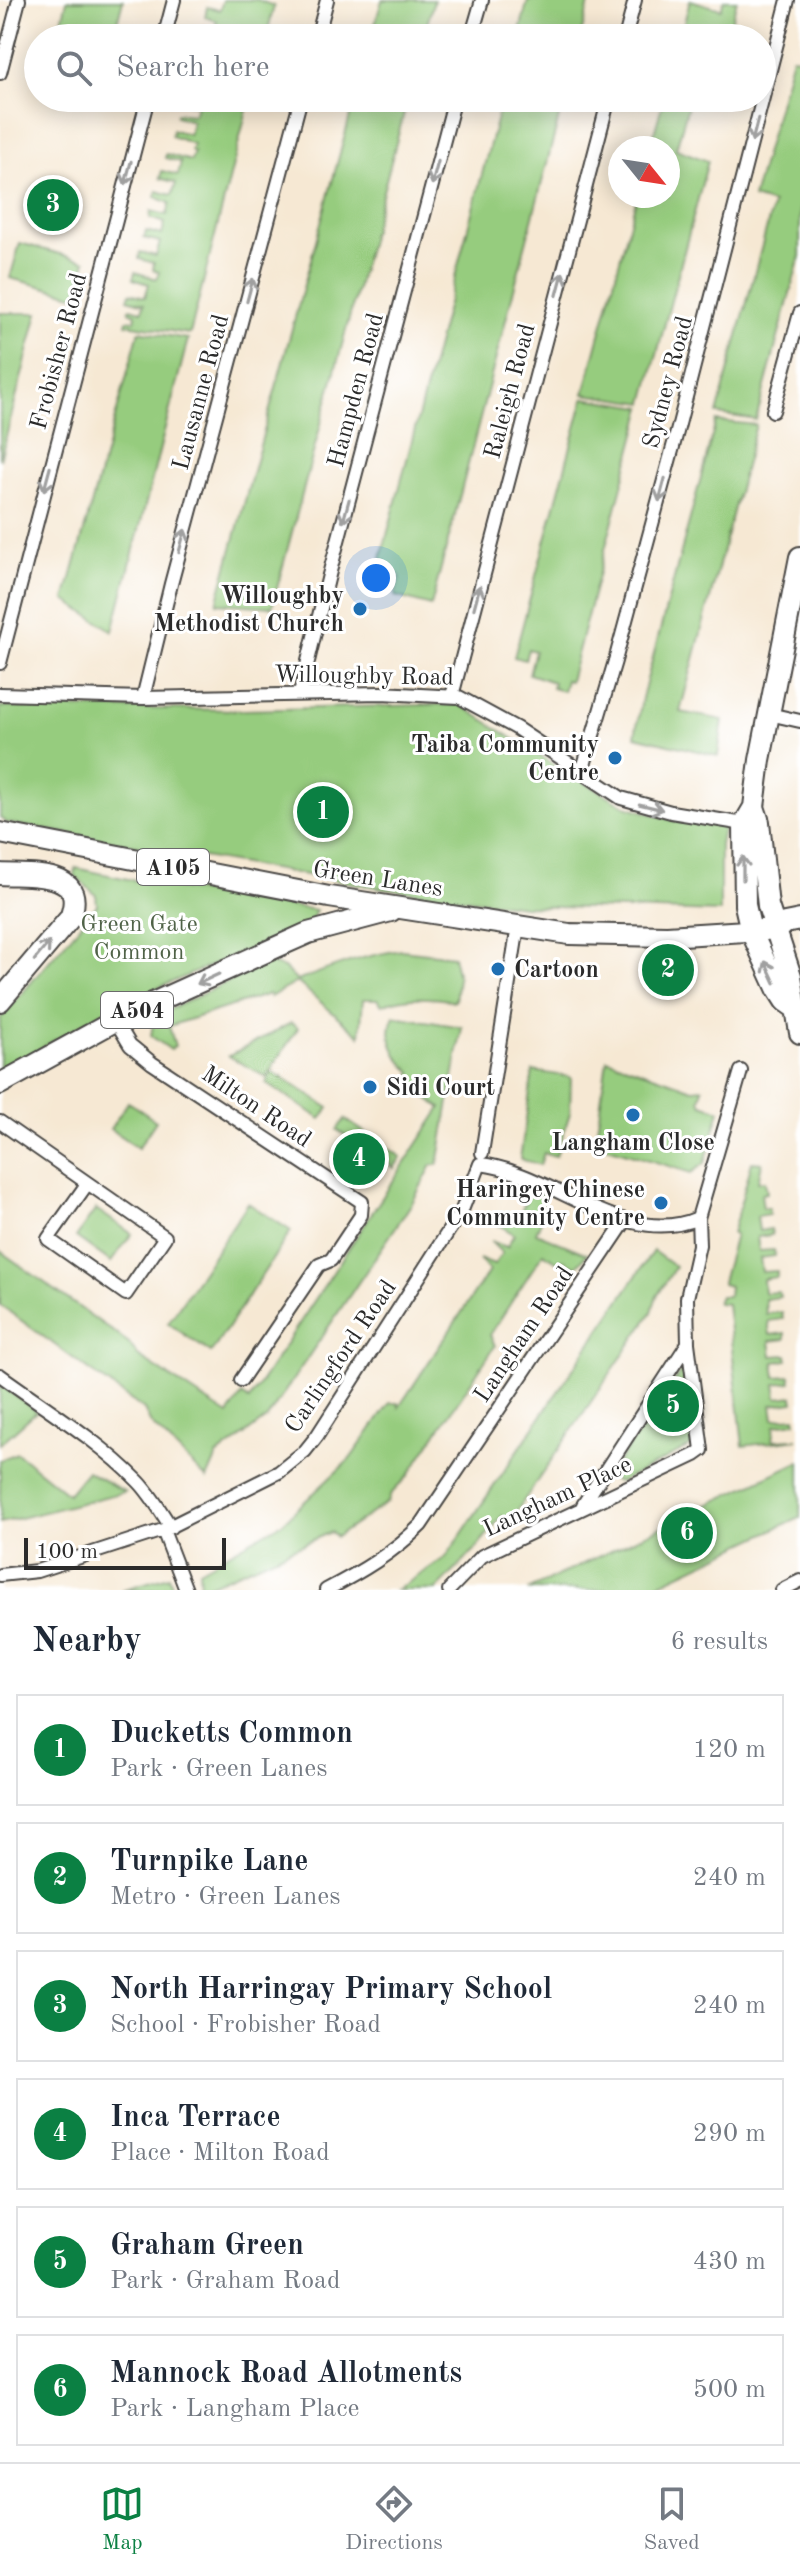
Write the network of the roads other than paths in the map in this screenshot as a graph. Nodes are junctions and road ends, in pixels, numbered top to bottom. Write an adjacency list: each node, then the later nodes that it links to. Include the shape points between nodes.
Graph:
1 (19, 0): 12 (street)
2 (174, 0): 7 (street)
3 (327, 0): 8 (street)
4 (482, 0): 9 (street)
5 (635, 0): 10 (street)
6 (788, 0): 11 (street, Sydney Road, one-way to 11)
7 (168, 24)
8 (321, 24)
9 (475, 24)
10 (629, 24)
11 (776, 47)
12 (0, 73)
13 (144, 112): 22 (street, Frobisher Road, one-way to 22)
14 (297, 112): 26 (street, Lausanne Road, one-way to 14)
15 (451, 112): 24 (street, Hampden Road, one-way to 24)
16 (605, 112): 25 (street, Raleigh Road, one-way to 16)
17 (759, 112): 29 (street, Sydney Road, one-way to 29)
18 (800, 313): 19 (street)
19 (794, 357): 20 (street)
20 (773, 411)
21 (799, 567): 27 (main road)
22 (0, 663)
23 (0, 694): 26 (street, Willoughby Road)
24 (300, 694): 25 (street, Willoughby Road); 26 (street, Willoughby Road)
25 (452, 696): 29 (street, Willoughby Road, via 516,728)
26 (143, 698)
27 (769, 714): 28 (street); 30 (main road)
28 (800, 721)
29 (582, 772): 30 (street, Willoughby Road, one-way to 30, via 628,801 671,812)
30 (749, 815): 37 (main road, via 759,822 768,906); 38 (main road, one-way to 30, via 744,897)
31 (0, 833): 33 (main road, Green Lanes / A105)
32 (0, 874): 41 (main road, one-way to 32, via 74,907 71,889 55,878)
33 (329, 897): 34 (main road, Green Lanes / A105); 39 (main road)
34 (419, 911): 36 (main road, Green Lanes / A105); 39 (main road, A504, via 391,911)
35 (800, 920): 37 (main road, A105)
36 (518, 926): 38 (main road, Green Lanes / A105, via 610,936); 48 (street, Carlingford Road)
37 (776, 929): 38 (main road, A105); 40 (main road, A105); 42 (main road)
38 (751, 931): 42 (main road, one-way to 38, via 778,990)
39 (308, 933): 43 (main road, A504, one-way to 43)
40 (800, 937)
41 (0, 1001)
42 (795, 1008): 44 (main road)
43 (115, 1020): 46 (main road, A504); 54 (street, Milton Road, via 145,1058 362,1202 361,1215 331,1260 319,1265)
44 (800, 1033)
45 (741, 1071): 50 (street)
46 (0, 1084)
47 (0, 1122): 49 (street)
48 (481, 1159): 51 (street); 56 (street, Carlingford Road, via 462,1210 305,1451 272,1476)
49 (87, 1184): 49 (street, via 165,1237 126,1294 48,1239)
50 (698, 1218): 51 (street, via 666,1227); 52 (street, via 699,1245 687,1298)
51 (626, 1220): 60 (street, Langham Road, via 421,1525 368,1568)
52 (688, 1343): 55 (street); 55 (street, Langham Place, via 702,1450)
53 (0, 1375): 56 (street, via 140,1483)
54 (241, 1380)
55 (582, 1507): 61 (street, Langham Place, via 482,1556)
56 (167, 1528): 57 (street, Carlingford Road, via 37,1571); 59 (street)
57 (0, 1575)
58 (800, 1581): 62 (street)
59 (186, 1590)
60 (326, 1590)
61 (449, 1590)
62 (782, 1590)

